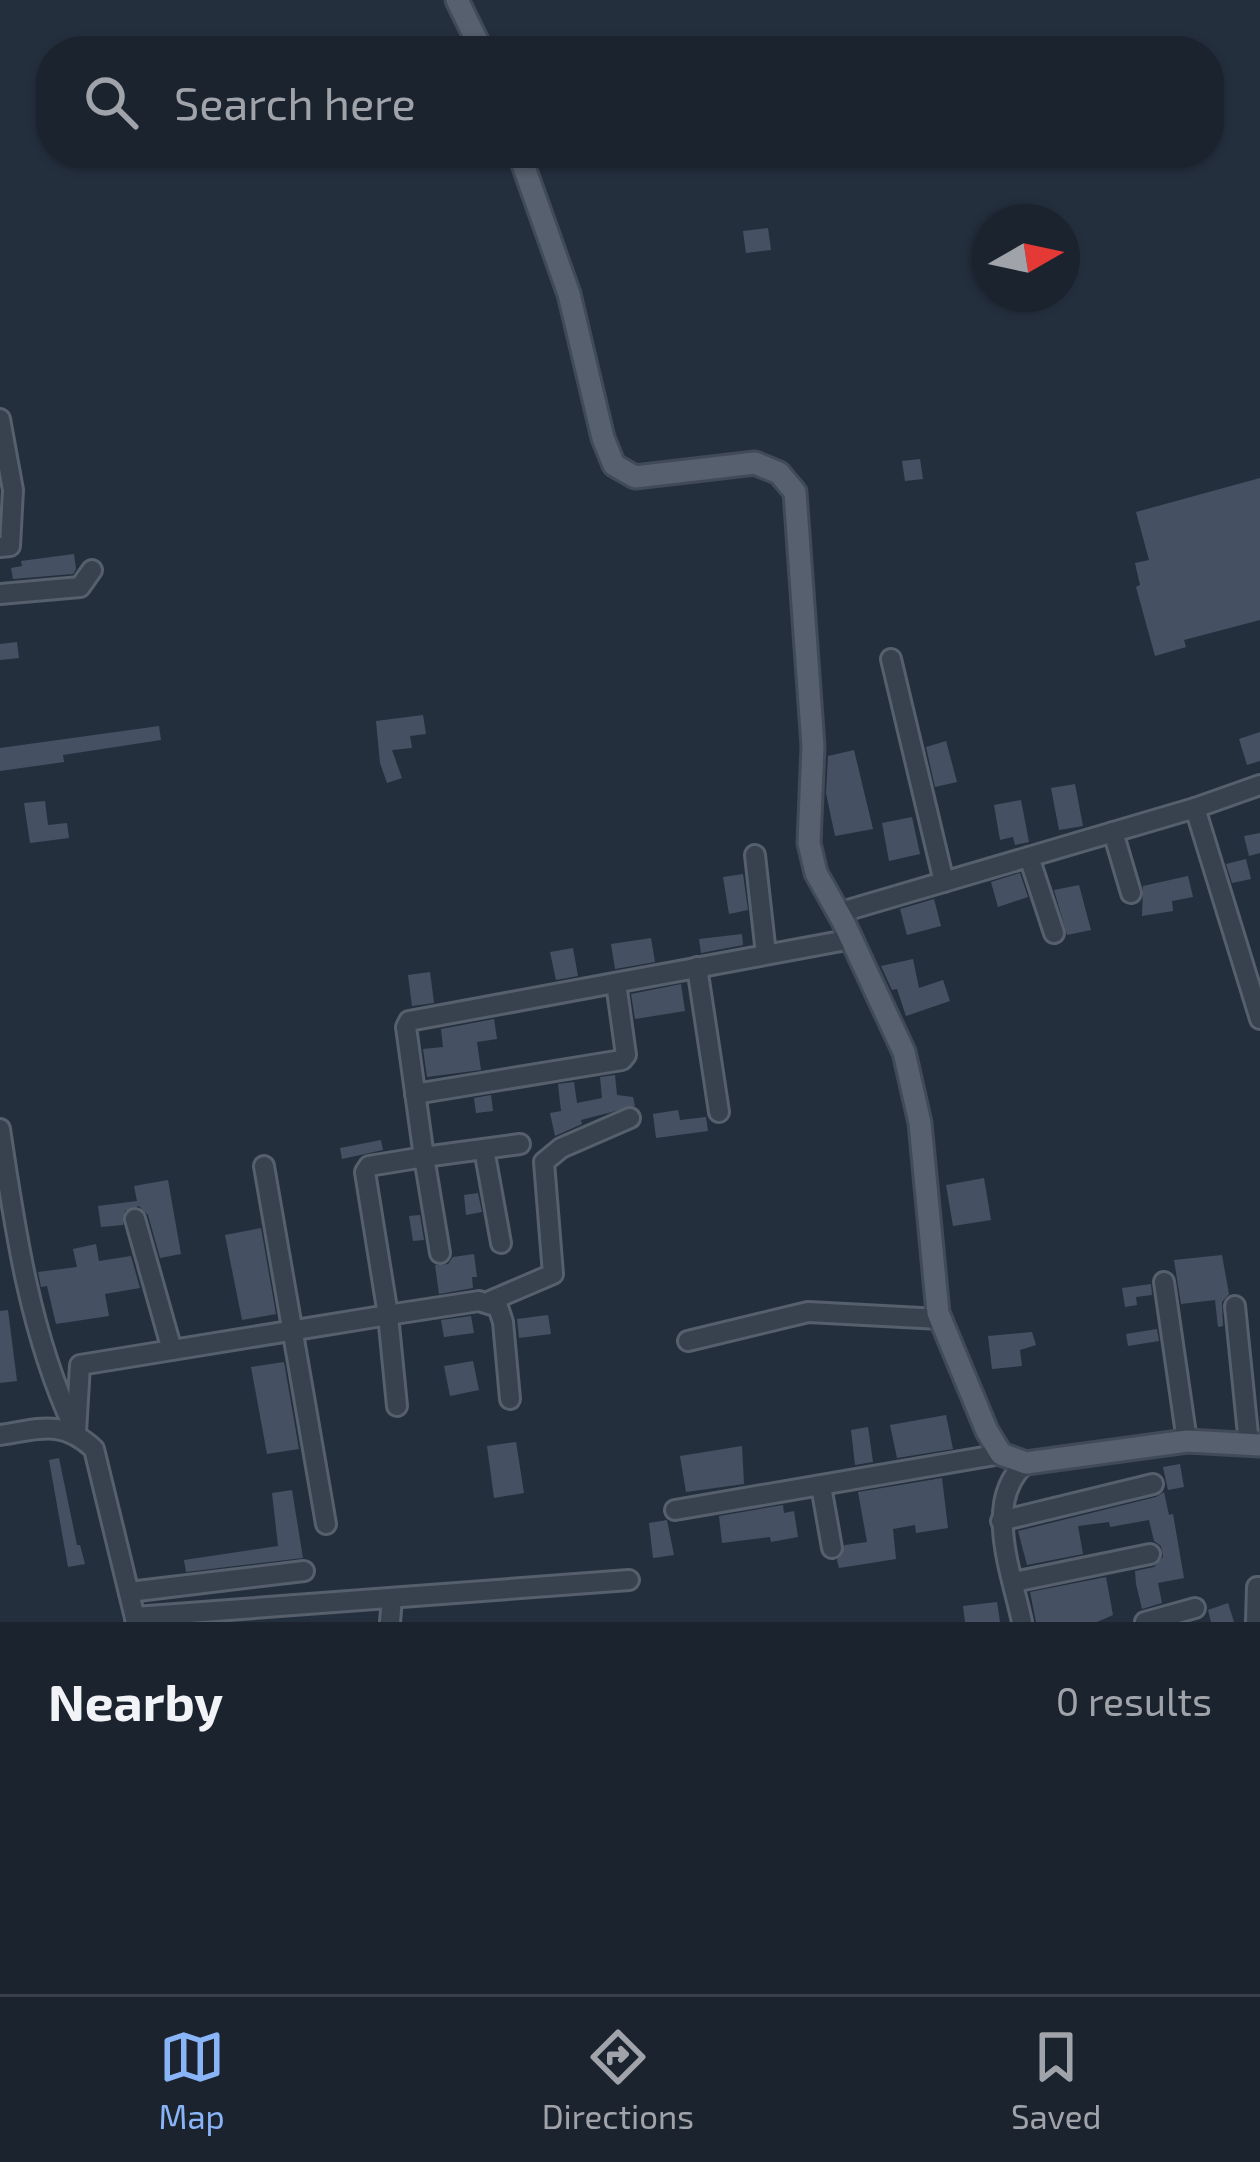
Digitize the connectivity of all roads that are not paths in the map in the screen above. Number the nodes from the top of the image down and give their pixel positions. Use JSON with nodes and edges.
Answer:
{"nodes":[{"id":1,"x":458,"y":0,"type":"edge"},
{"id":2,"x":475,"y":36,"type":"edge"},
{"id":3,"x":524,"y":168,"type":"edge"},
{"id":4,"x":0,"y":419,"type":"edge"},
{"id":5,"x":0,"y":547,"type":"edge"},
{"id":6,"x":92,"y":570,"type":"dead end"},
{"id":7,"x":0,"y":594,"type":"edge"},
{"id":8,"x":892,"y":659,"type":"dead end"},
{"id":9,"x":1260,"y":785,"type":"edge"},
{"id":10,"x":1195,"y":808,"type":"junction"},
{"id":11,"x":1114,"y":832,"type":"junction"},
{"id":12,"x":754,"y":855,"type":"dead end"},
{"id":13,"x":1029,"y":857,"type":"junction"},
{"id":14,"x":944,"y":882,"type":"junction"},
{"id":15,"x":1131,"y":893,"type":"dead end"},
{"id":16,"x":838,"y":913,"type":"junction"},
{"id":17,"x":1054,"y":933,"type":"dead end"},
{"id":18,"x":852,"y":939,"type":"junction"},
{"id":19,"x":766,"y":954,"type":"junction"},
{"id":20,"x":697,"y":967,"type":"junction"},
{"id":21,"x":616,"y":983,"type":"junction"},
{"id":22,"x":1260,"y":1018,"type":"edge"},
{"id":23,"x":415,"y":1094,"type":"junction"},
{"id":24,"x":719,"y":1112,"type":"dead end"},
{"id":25,"x":630,"y":1118,"type":"dead end"},
{"id":26,"x":0,"y":1129,"type":"edge"},
{"id":27,"x":520,"y":1144,"type":"dead end"},
{"id":28,"x":484,"y":1149,"type":"junction"},
{"id":29,"x":424,"y":1157,"type":"junction"},
{"id":30,"x":264,"y":1166,"type":"dead end"},
{"id":31,"x":136,"y":1220,"type":"dead end"},
{"id":32,"x":501,"y":1243,"type":"dead end"},
{"id":33,"x":440,"y":1253,"type":"dead end"},
{"id":34,"x":1164,"y":1282,"type":"dead end"},
{"id":35,"x":490,"y":1301,"type":"junction"},
{"id":36,"x":1235,"y":1306,"type":"dead end"},
{"id":37,"x":388,"y":1316,"type":"junction"},
{"id":38,"x":940,"y":1319,"type":"junction"},
{"id":39,"x":295,"y":1330,"type":"junction"},
{"id":40,"x":688,"y":1341,"type":"dead end"},
{"id":41,"x":172,"y":1349,"type":"junction"},
{"id":42,"x":510,"y":1399,"type":"dead end"},
{"id":43,"x":397,"y":1406,"type":"dead end"},
{"id":44,"x":76,"y":1432,"type":"junction"},
{"id":45,"x":0,"y":1435,"type":"edge"},
{"id":46,"x":1187,"y":1441,"type":"junction"},
{"id":47,"x":1254,"y":1445,"type":"edge"},
{"id":48,"x":1001,"y":1454,"type":"junction"},
{"id":49,"x":1026,"y":1463,"type":"junction"},
{"id":50,"x":1153,"y":1484,"type":"dead end"},
{"id":51,"x":821,"y":1486,"type":"junction"},
{"id":52,"x":675,"y":1510,"type":"dead end"},
{"id":53,"x":1001,"y":1521,"type":"junction"},
{"id":54,"x":326,"y":1524,"type":"dead end"},
{"id":55,"x":832,"y":1548,"type":"dead end"},
{"id":56,"x":1150,"y":1555,"type":"dead end"},
{"id":57,"x":304,"y":1571,"type":"dead end"},
{"id":58,"x":629,"y":1580,"type":"dead end"},
{"id":59,"x":1014,"y":1582,"type":"junction"},
{"id":60,"x":1260,"y":1587,"type":"edge"},
{"id":61,"x":129,"y":1592,"type":"junction"},
{"id":62,"x":392,"y":1598,"type":"junction"},
{"id":63,"x":1195,"y":1608,"type":"dead end"},
{"id":64,"x":271,"y":1615,"type":"edge"},
{"id":65,"x":135,"y":1620,"type":"edge"},
{"id":66,"x":390,"y":1622,"type":"edge"},
{"id":67,"x":1022,"y":1622,"type":"edge"},
{"id":68,"x":1145,"y":1622,"type":"edge"},
{"id":69,"x":1256,"y":1622,"type":"edge"}],
"edges":[{"from":1,"to":2,"type":"main road"},
{"from":3,"to":16,"type":"main road"},
{"from":4,"to":5,"type":"street"},
{"from":6,"to":7,"type":"street"},
{"from":8,"to":14,"type":"street"},
{"from":9,"to":10,"type":"street"},
{"from":10,"to":11,"type":"street"},
{"from":10,"to":22,"type":"street"},
{"from":11,"to":13,"type":"street"},
{"from":11,"to":15,"type":"street"},
{"from":12,"to":19,"type":"street"},
{"from":13,"to":14,"type":"street"},
{"from":13,"to":17,"type":"street"},
{"from":14,"to":16,"type":"street"},
{"from":16,"to":18,"type":"main road"},
{"from":18,"to":19,"type":"street"},
{"from":18,"to":38,"type":"main road"},
{"from":19,"to":20,"type":"street"},
{"from":20,"to":21,"type":"street"},
{"from":20,"to":24,"type":"street"},
{"from":21,"to":23,"type":"street"},
{"from":21,"to":23,"type":"street"},
{"from":23,"to":29,"type":"street"},
{"from":25,"to":35,"type":"street"},
{"from":26,"to":44,"type":"street"},
{"from":27,"to":28,"type":"street"},
{"from":28,"to":29,"type":"street"},
{"from":28,"to":32,"type":"street"},
{"from":29,"to":33,"type":"street"},
{"from":29,"to":37,"type":"street"},
{"from":30,"to":39,"type":"street"},
{"from":31,"to":41,"type":"street"},
{"from":34,"to":46,"type":"street"},
{"from":35,"to":37,"type":"street"},
{"from":35,"to":42,"type":"street"},
{"from":36,"to":47,"type":"street"},
{"from":37,"to":39,"type":"street"},
{"from":37,"to":43,"type":"street"},
{"from":38,"to":40,"type":"street"},
{"from":38,"to":48,"type":"main road"},
{"from":39,"to":41,"type":"street"},
{"from":39,"to":54,"type":"street"},
{"from":41,"to":44,"type":"street"},
{"from":44,"to":45,"type":"street"},
{"from":44,"to":61,"type":"street"},
{"from":46,"to":47,"type":"main road"},
{"from":46,"to":49,"type":"main road"},
{"from":48,"to":49,"type":"main road"},
{"from":48,"to":51,"type":"street"},
{"from":49,"to":53,"type":"street"},
{"from":50,"to":53,"type":"street"},
{"from":51,"to":52,"type":"street"},
{"from":51,"to":55,"type":"street"},
{"from":53,"to":59,"type":"street"},
{"from":56,"to":59,"type":"street"},
{"from":57,"to":61,"type":"street"},
{"from":58,"to":62,"type":"street"},
{"from":59,"to":67,"type":"street"},
{"from":60,"to":69,"type":"street"},
{"from":61,"to":65,"type":"street"},
{"from":62,"to":64,"type":"street"},
{"from":62,"to":66,"type":"street"},
{"from":63,"to":68,"type":"street"},
{"from":64,"to":65,"type":"street"}]}
